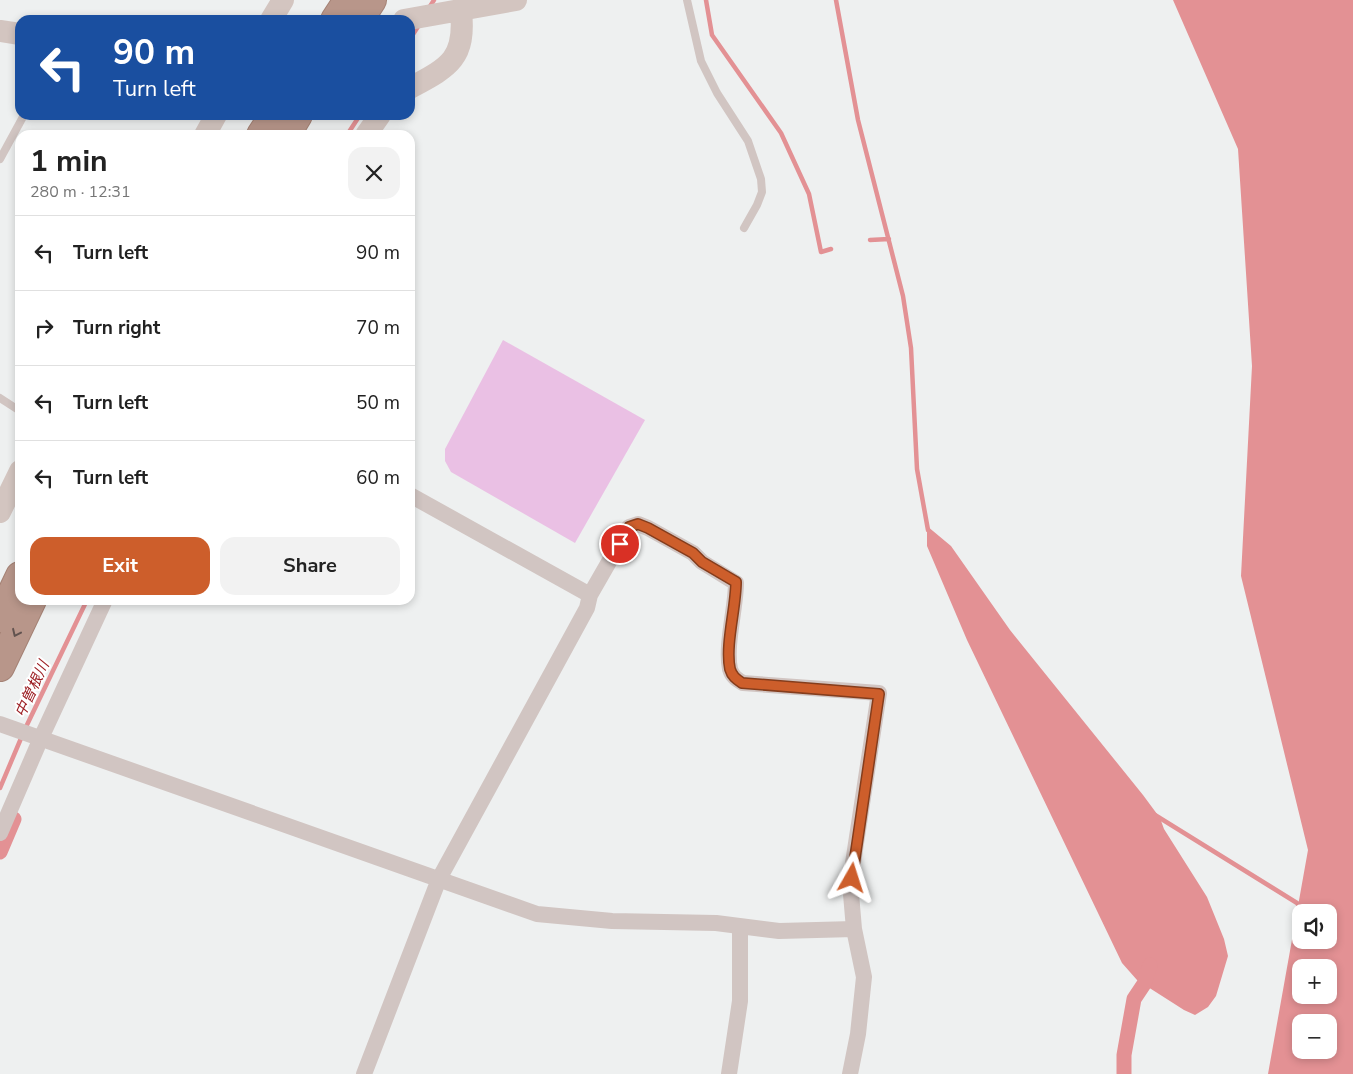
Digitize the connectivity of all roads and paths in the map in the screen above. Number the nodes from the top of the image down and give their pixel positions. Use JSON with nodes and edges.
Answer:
{"nodes":[{"id":1,"x":283,"y":0,"type":"edge"},
{"id":2,"x":348,"y":0,"type":"edge"},
{"id":3,"x":372,"y":0,"type":"edge"},
{"id":4,"x":516,"y":0,"type":"edge"},
{"id":5,"x":687,"y":0,"type":"edge"},
{"id":6,"x":461,"y":5,"type":"edge"},
{"id":7,"x":274,"y":15,"type":"edge"},
{"id":8,"x":338,"y":15,"type":"edge"},
{"id":9,"x":362,"y":15,"type":"edge"},
{"id":10,"x":415,"y":18,"type":"edge"},
{"id":11,"x":0,"y":31,"type":"edge"},
{"id":12,"x":15,"y":33,"type":"edge"},
{"id":13,"x":415,"y":85,"type":"edge"},
{"id":14,"x":15,"y":132,"type":"edge"},
{"id":15,"x":0,"y":159,"type":"edge"},
{"id":16,"x":744,"y":228,"type":"dead end"},
{"id":17,"x":0,"y":398,"type":"edge"},
{"id":18,"x":15,"y":408,"type":"edge"},
{"id":19,"x":15,"y":482,"type":"edge"},
{"id":20,"x":415,"y":498,"type":"edge"},
{"id":21,"x":0,"y":512,"type":"edge"},
{"id":22,"x":15,"y":586,"type":"edge"},
{"id":23,"x":590,"y":595,"type":"junction"},
{"id":24,"x":30,"y":605,"type":"edge"},
{"id":25,"x":103,"y":605,"type":"edge"},
{"id":26,"x":0,"y":618,"type":"edge"},
{"id":27,"x":0,"y":667,"type":"edge"},
{"id":28,"x":0,"y":724,"type":"edge"},
{"id":29,"x":38,"y":737,"type":"junction"},
{"id":30,"x":0,"y":833,"type":"edge"},
{"id":31,"x":439,"y":879,"type":"junction"},
{"id":32,"x":740,"y":927,"type":"junction"},
{"id":33,"x":854,"y":929,"type":"junction"},
{"id":34,"x":364,"y":1074,"type":"edge"},
{"id":35,"x":729,"y":1074,"type":"edge"},
{"id":36,"x":850,"y":1074,"type":"edge"}],
"edges":[{"from":1,"to":7,"type":"main road"},
{"from":2,"to":8,"type":"highway"},
{"from":3,"to":9,"type":"highway"},
{"from":4,"to":6,"type":"main road"},
{"from":5,"to":16,"type":"lane"},
{"from":6,"to":10,"type":"main road"},
{"from":6,"to":13,"type":"main road"},
{"from":11,"to":12,"type":"main road"},
{"from":14,"to":15,"type":"lane"},
{"from":17,"to":18,"type":"lane"},
{"from":19,"to":21,"type":"main road"},
{"from":20,"to":23,"type":"street"},
{"from":22,"to":26,"type":"highway"},
{"from":23,"to":31,"type":"street"},
{"from":23,"to":33,"type":"street"},
{"from":24,"to":27,"type":"highway","one_way":true},
{"from":25,"to":29,"type":"street"},
{"from":28,"to":29,"type":"street"},
{"from":29,"to":30,"type":"street"},
{"from":29,"to":31,"type":"street"},
{"from":31,"to":32,"type":"street"},
{"from":31,"to":34,"type":"street"},
{"from":32,"to":33,"type":"street"},
{"from":32,"to":35,"type":"street"},
{"from":33,"to":36,"type":"street"}]}
